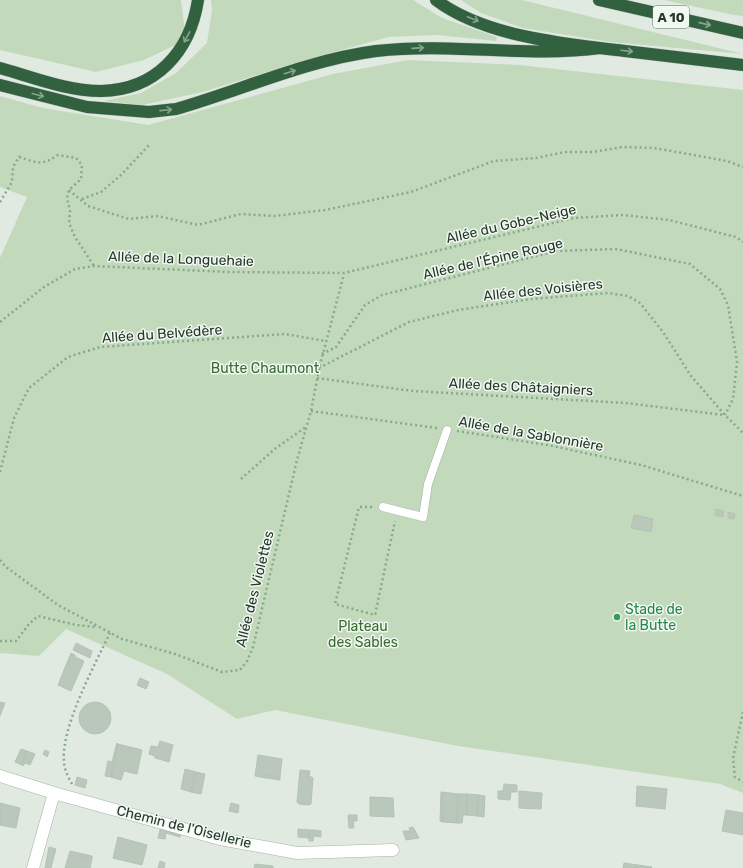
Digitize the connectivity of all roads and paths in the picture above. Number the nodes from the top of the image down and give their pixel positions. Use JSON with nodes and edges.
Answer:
{"nodes":[{"id":1,"x":198,"y":0,"type":"edge"},
{"id":2,"x":598,"y":0,"type":"edge"},
{"id":3,"x":437,"y":1,"type":"edge"},
{"id":4,"x":743,"y":33,"type":"edge"},
{"id":5,"x":600,"y":48,"type":"junction"},
{"id":6,"x":743,"y":65,"type":"edge"},
{"id":7,"x":0,"y":68,"type":"edge"},
{"id":8,"x":0,"y":86,"type":"edge"},
{"id":9,"x":150,"y":144,"type":"dead end"},
{"id":10,"x":743,"y":167,"type":"edge"},
{"id":11,"x":69,"y":190,"type":"junction"},
{"id":12,"x":82,"y":199,"type":"junction"},
{"id":13,"x":0,"y":202,"type":"edge"},
{"id":14,"x":743,"y":242,"type":"edge"},
{"id":15,"x":378,"y":265,"type":"joint"},
{"id":16,"x":94,"y":266,"type":"junction"},
{"id":17,"x":344,"y":273,"type":"junction"},
{"id":18,"x":0,"y":322,"type":"edge"},
{"id":19,"x":325,"y":341,"type":"junction"},
{"id":20,"x":322,"y":355,"type":"junction"},
{"id":21,"x":318,"y":369,"type":"junction"},
{"id":22,"x":317,"y":378,"type":"junction"},
{"id":23,"x":311,"y":411,"type":"junction"},
{"id":24,"x":725,"y":416,"type":"junction"},
{"id":25,"x":306,"y":426,"type":"junction"},
{"id":26,"x":447,"y":430,"type":"junction"},
{"id":27,"x":743,"y":433,"type":"edge"},
{"id":28,"x":0,"y":472,"type":"edge"},
{"id":29,"x":240,"y":479,"type":"dead end"},
{"id":30,"x":743,"y":496,"type":"edge"},
{"id":31,"x":382,"y":507,"type":"joint"},
{"id":32,"x":398,"y":511,"type":"junction"},
{"id":33,"x":0,"y":560,"type":"edge"},
{"id":34,"x":98,"y":627,"type":"junction"},
{"id":35,"x":110,"y":633,"type":"junction"},
{"id":36,"x":0,"y":641,"type":"edge"},
{"id":37,"x":743,"y":712,"type":"edge"},
{"id":38,"x":0,"y":776,"type":"edge"},
{"id":39,"x":743,"y":782,"type":"edge"},
{"id":40,"x":54,"y":793,"type":"junction"},
{"id":41,"x":72,"y":798,"type":"junction"},
{"id":42,"x":393,"y":850,"type":"dead end"},
{"id":43,"x":33,"y":868,"type":"edge"}],
"edges":[{"from":1,"to":7,"type":"highway","one_way":true},
{"from":2,"to":4,"type":"highway","number":"A 10","one_way":true},
{"from":3,"to":5,"type":"highway","one_way":true},
{"from":5,"to":6,"type":"highway","one_way":true},
{"from":8,"to":5,"type":"highway","one_way":true},
{"from":9,"to":12,"type":"path"},
{"from":10,"to":12,"type":"path"},
{"from":11,"to":12,"type":"path"},
{"from":11,"to":13,"type":"path"},
{"from":11,"to":16,"type":"path"},
{"from":14,"to":15,"type":"path","name":"Allée du Gobe-Neige"},
{"from":15,"to":17,"type":"path","name":"Allée de la Longuehaie"},
{"from":16,"to":17,"type":"path","name":"Allée de la Longuehaie"},
{"from":16,"to":18,"type":"path","name":"Allée de la Longuehaie"},
{"from":17,"to":19,"type":"path","name":"Allée des Violettes"},
{"from":19,"to":20,"type":"path","name":"Allée des Violettes"},
{"from":19,"to":28,"type":"path","name":"Allée du Belvédère"},
{"from":20,"to":21,"type":"path","name":"Allée des Violettes"},
{"from":20,"to":24,"type":"path","name":"Allée de l'Épine Rouge"},
{"from":21,"to":22,"type":"path","name":"Allée des Violettes"},
{"from":21,"to":24,"type":"path","name":"Allée des Voisières"},
{"from":22,"to":23,"type":"path","name":"Allée des Violettes"},
{"from":22,"to":24,"type":"path","name":"Allée des Châtaigniers"},
{"from":23,"to":25,"type":"path","name":"Allée des Violettes"},
{"from":23,"to":26,"type":"path","name":"Allée de la Sablonnière"},
{"from":24,"to":27,"type":"path"},
{"from":25,"to":29,"type":"path"},
{"from":25,"to":35,"type":"path","name":"Allée des Violettes"},
{"from":26,"to":30,"type":"path","name":"Allée de la Sablonnière"},
{"from":26,"to":32,"type":"lane"},
{"from":31,"to":32,"type":"lane"},
{"from":31,"to":32,"type":"path"},
{"from":33,"to":34,"type":"path","name":"Allée des Violettes"},
{"from":34,"to":35,"type":"path","name":"Allée des Violettes"},
{"from":34,"to":36,"type":"path"},
{"from":35,"to":41,"type":"path"},
{"from":37,"to":39,"type":"path"},
{"from":38,"to":40,"type":"street","name":"Chemin de l'Oisellerie"},
{"from":40,"to":41,"type":"street","name":"Chemin de l'Oisellerie"},
{"from":40,"to":43,"type":"street"},
{"from":41,"to":42,"type":"street","name":"Chemin de l'Oisellerie"}]}
